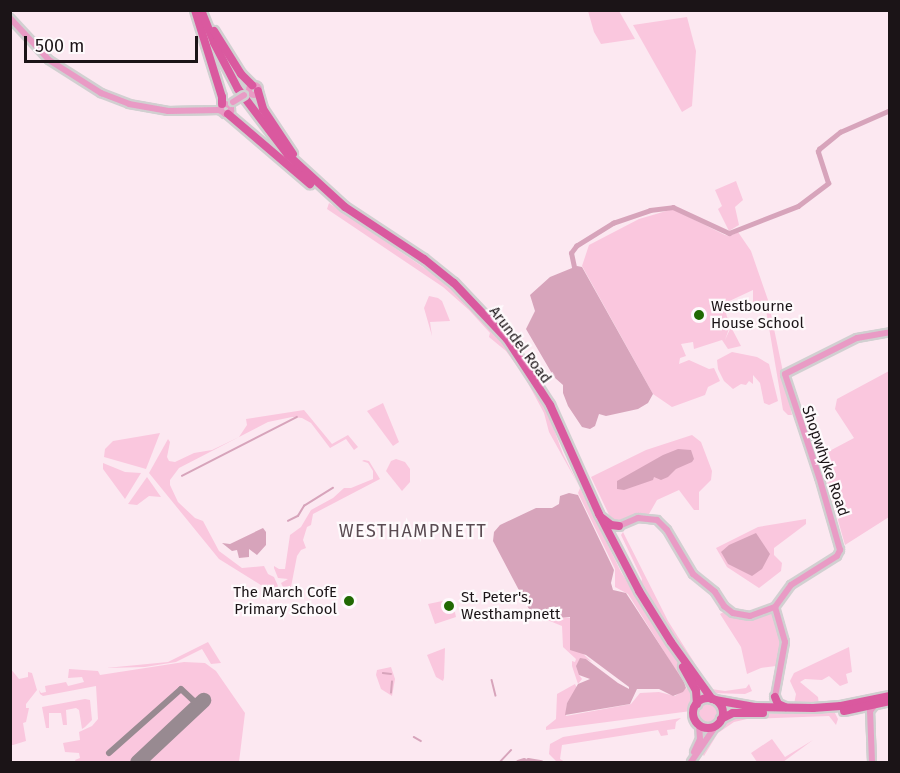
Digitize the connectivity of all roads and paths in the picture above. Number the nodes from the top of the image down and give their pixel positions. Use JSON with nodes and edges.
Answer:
{"nodes":[{"id":1,"x":196,"y":10,"type":"edge"},
{"id":2,"x":203,"y":10,"type":"edge"},
{"id":3,"x":10,"y":18,"type":"edge"},
{"id":4,"x":251,"y":91,"type":"junction"},
{"id":5,"x":227,"y":107,"type":"junction"},
{"id":6,"x":310,"y":184,"type":"junction"},
{"id":7,"x":345,"y":207,"type":"junction"},
{"id":8,"x":890,"y":332,"type":"edge"},
{"id":9,"x":594,"y":504,"type":"junction"},
{"id":10,"x":619,"y":526,"type":"junction"},
{"id":11,"x":619,"y":555,"type":"junction"},
{"id":12,"x":775,"y":607,"type":"junction"},
{"id":13,"x":890,"y":696,"type":"edge"},
{"id":14,"x":775,"y":697,"type":"junction"},
{"id":15,"x":712,"y":699,"type":"junction"},
{"id":16,"x":890,"y":702,"type":"edge"},
{"id":17,"x":697,"y":704,"type":"junction"},
{"id":18,"x":763,"y":708,"type":"junction"},
{"id":19,"x":789,"y":708,"type":"junction"},
{"id":20,"x":870,"y":709,"type":"junction"},
{"id":21,"x":719,"y":722,"type":"junction"},
{"id":22,"x":699,"y":725,"type":"junction"},
{"id":23,"x":689,"y":762,"type":"edge"},
{"id":24,"x":872,"y":762,"type":"edge"}],
"edges":[{"from":1,"to":5,"type":"highway"},
{"from":1,"to":6,"type":"highway","name":"Arundel Road"},
{"from":2,"to":4,"type":"highway"},
{"from":2,"to":7,"type":"highway","name":"Arundel Road"},
{"from":3,"to":5,"type":"main road"},
{"from":4,"to":5,"type":"main road","bridge":true},
{"from":4,"to":7,"type":"highway"},
{"from":5,"to":6,"type":"highway"},
{"from":6,"to":17,"type":"highway","name":"Arundel Road"},
{"from":7,"to":9,"type":"highway","name":"Arundel Road"},
{"from":8,"to":12,"type":"main road","name":"Shopwhyke Road"},
{"from":9,"to":10,"type":"highway"},
{"from":9,"to":11,"type":"highway","name":"Arundel Road"},
{"from":10,"to":11,"type":"highway"},
{"from":10,"to":12,"type":"main road"},
{"from":11,"to":15,"type":"highway","name":"Arundel Road"},
{"from":12,"to":14,"type":"main road"},
{"from":13,"to":19,"type":"highway"},
{"from":14,"to":18,"type":"highway"},
{"from":14,"to":19,"type":"highway"},
{"from":15,"to":17,"type":"highway"},
{"from":15,"to":18,"type":"highway"},
{"from":15,"to":21,"type":"highway"},
{"from":16,"to":20,"type":"highway"},
{"from":17,"to":22,"type":"highway"},
{"from":18,"to":19,"type":"highway"},
{"from":20,"to":21,"type":"highway"},
{"from":20,"to":24,"type":"main road"},
{"from":21,"to":22,"type":"highway"},
{"from":21,"to":23,"type":"main road"},
{"from":22,"to":23,"type":"main road"}]}
